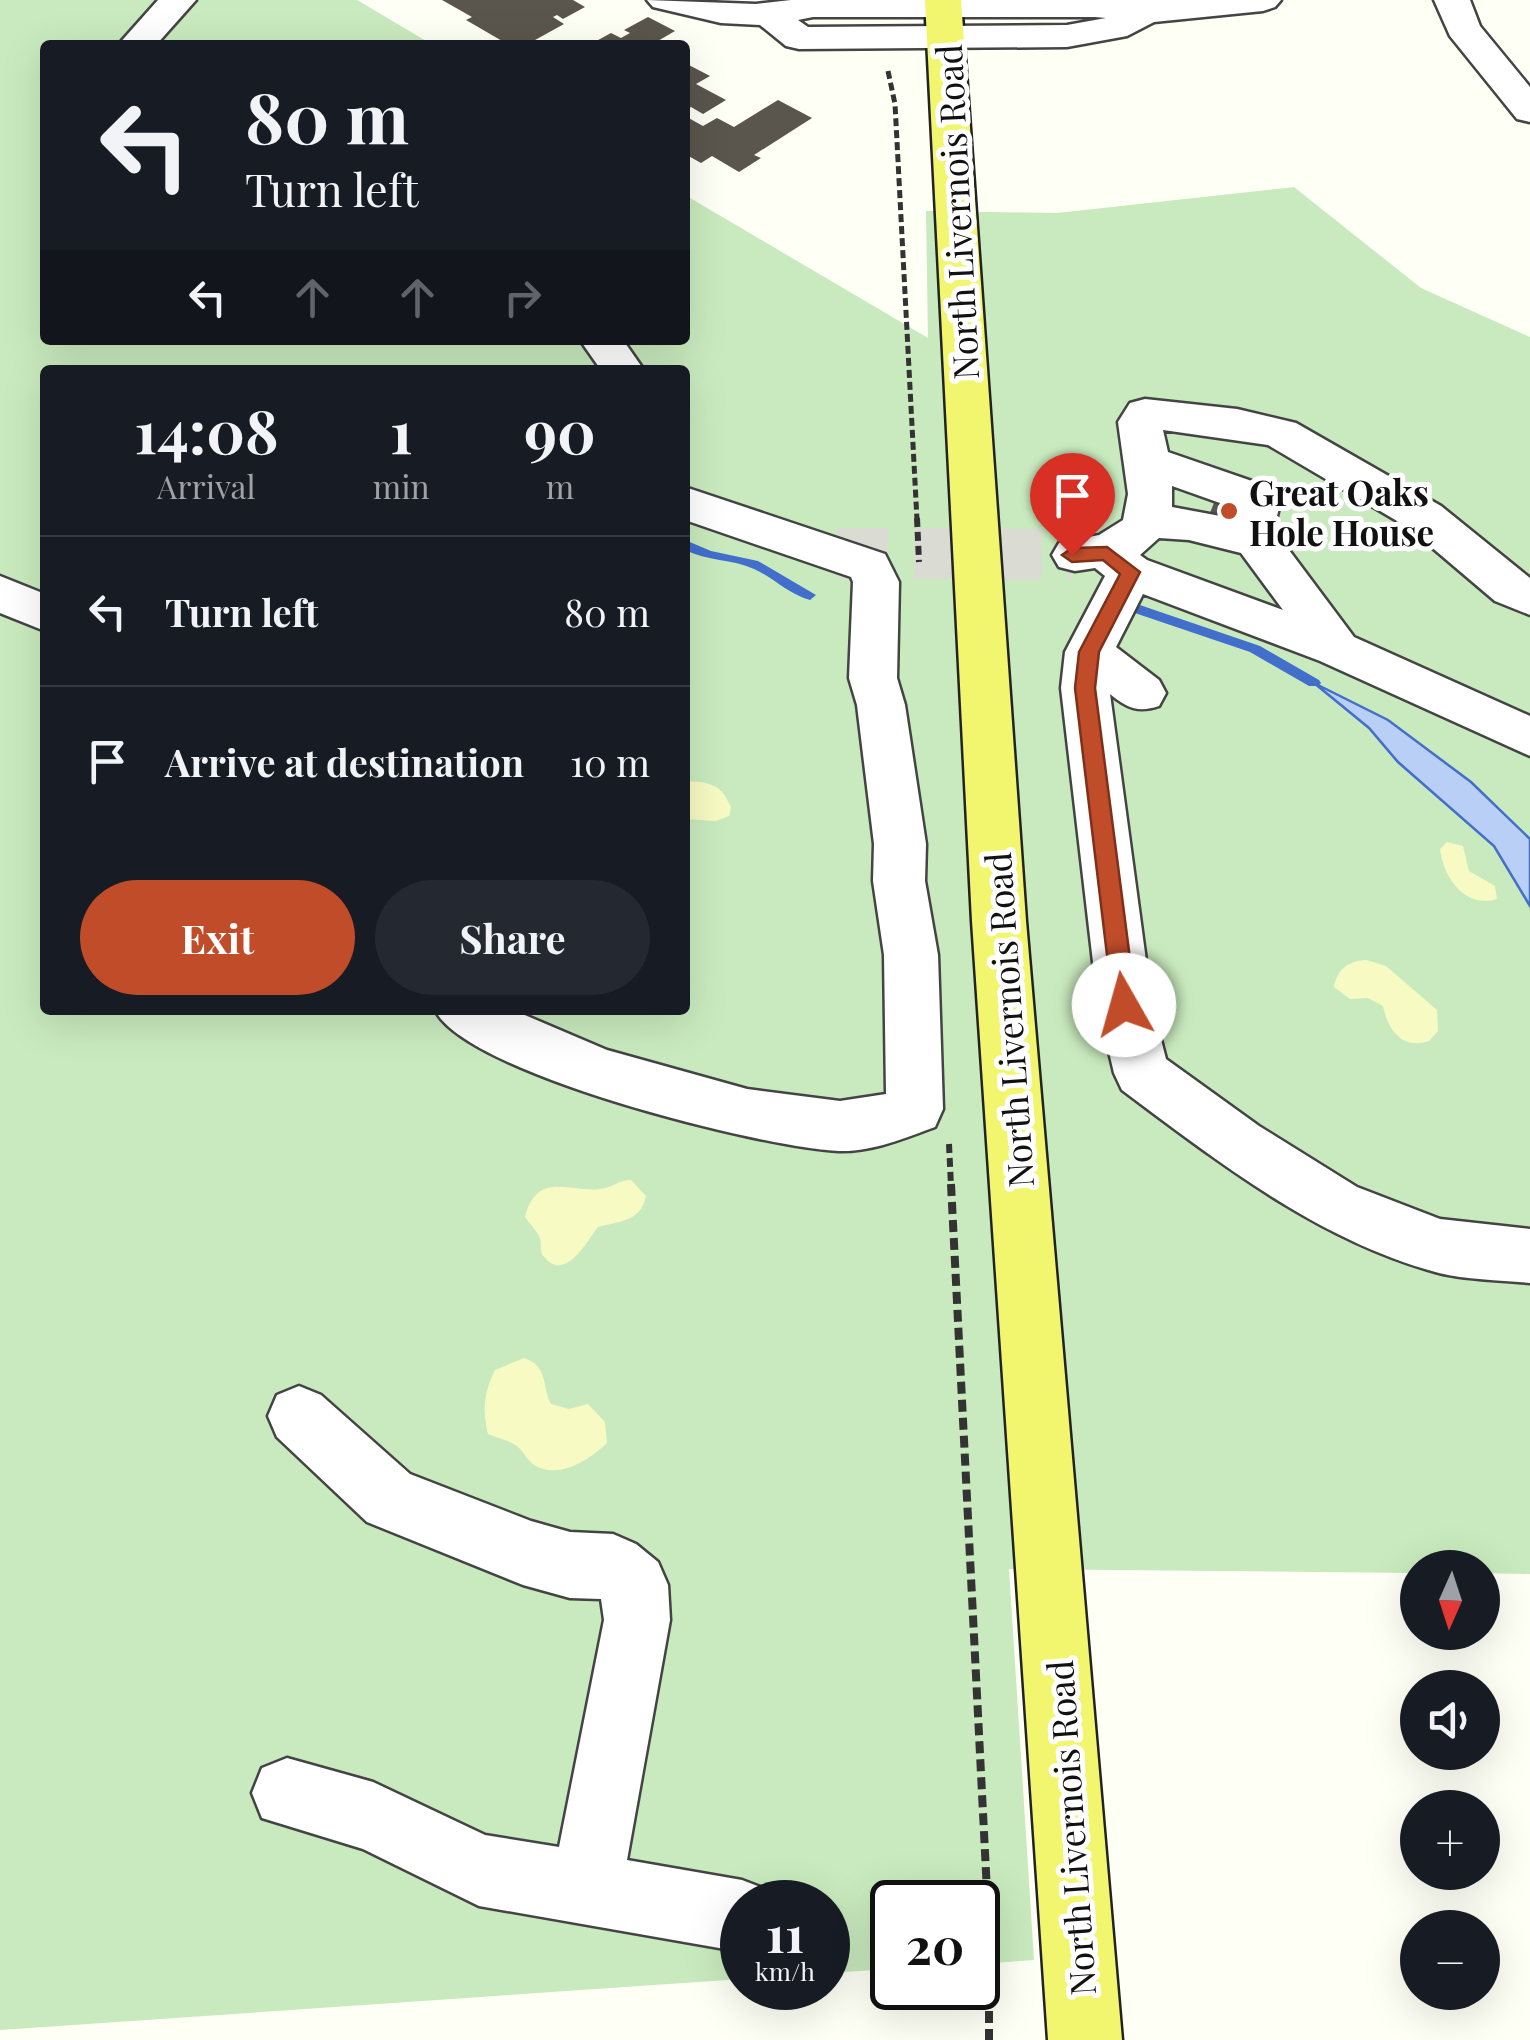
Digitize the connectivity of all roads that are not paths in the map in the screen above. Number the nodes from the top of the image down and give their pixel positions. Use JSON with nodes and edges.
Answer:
{"nodes":[{"id":1,"x":178,"y":0,"type":"edge"},
{"id":2,"x":665,"y":0,"type":"edge"},
{"id":3,"x":1262,"y":0,"type":"edge"},
{"id":4,"x":1452,"y":0,"type":"edge"},
{"id":5,"x":778,"y":8,"type":"edge"},
{"id":6,"x":944,"y":16,"type":"edge"},
{"id":7,"x":141,"y":40,"type":"edge"},
{"id":8,"x":1530,"y":111,"type":"edge"},
{"id":9,"x":690,"y":505,"type":"edge"},
{"id":10,"x":1142,"y":535,"type":"junction"},
{"id":11,"x":0,"y":594,"type":"edge"},
{"id":12,"x":1530,"y":598,"type":"edge"},
{"id":13,"x":40,"y":612,"type":"edge"},
{"id":14,"x":1337,"y":649,"type":"junction"},
{"id":15,"x":1089,"y":652,"type":"junction"},
{"id":16,"x":1142,"y":693,"type":"dead end"},
{"id":17,"x":1530,"y":737,"type":"edge"},
{"id":18,"x":471,"y":1015,"type":"edge"},
{"id":19,"x":1530,"y":1256,"type":"edge"},
{"id":20,"x":298,"y":1416,"type":"dead end"},
{"id":21,"x":287,"y":1793,"type":"dead end"},
{"id":22,"x":583,"y":1888,"type":"junction"},
{"id":23,"x":720,"y":1913,"type":"edge"},
{"id":24,"x":1086,"y":2040,"type":"edge"}],
"edges":[{"from":1,"to":7,"type":"street"},
{"from":2,"to":5,"type":"street"},
{"from":3,"to":6,"type":"street"},
{"from":4,"to":8,"type":"street"},
{"from":5,"to":6,"type":"street"},
{"from":6,"to":24,"type":"main road","name":"North Livernois Road"},
{"from":9,"to":18,"type":"street"},
{"from":10,"to":12,"type":"street"},
{"from":10,"to":14,"type":"street"},
{"from":10,"to":14,"type":"street"},
{"from":10,"to":15,"type":"street"},
{"from":11,"to":13,"type":"street"},
{"from":14,"to":17,"type":"street"},
{"from":15,"to":16,"type":"street"},
{"from":15,"to":19,"type":"street"},
{"from":20,"to":22,"type":"street"},
{"from":21,"to":22,"type":"street"},
{"from":22,"to":23,"type":"street"}]}
